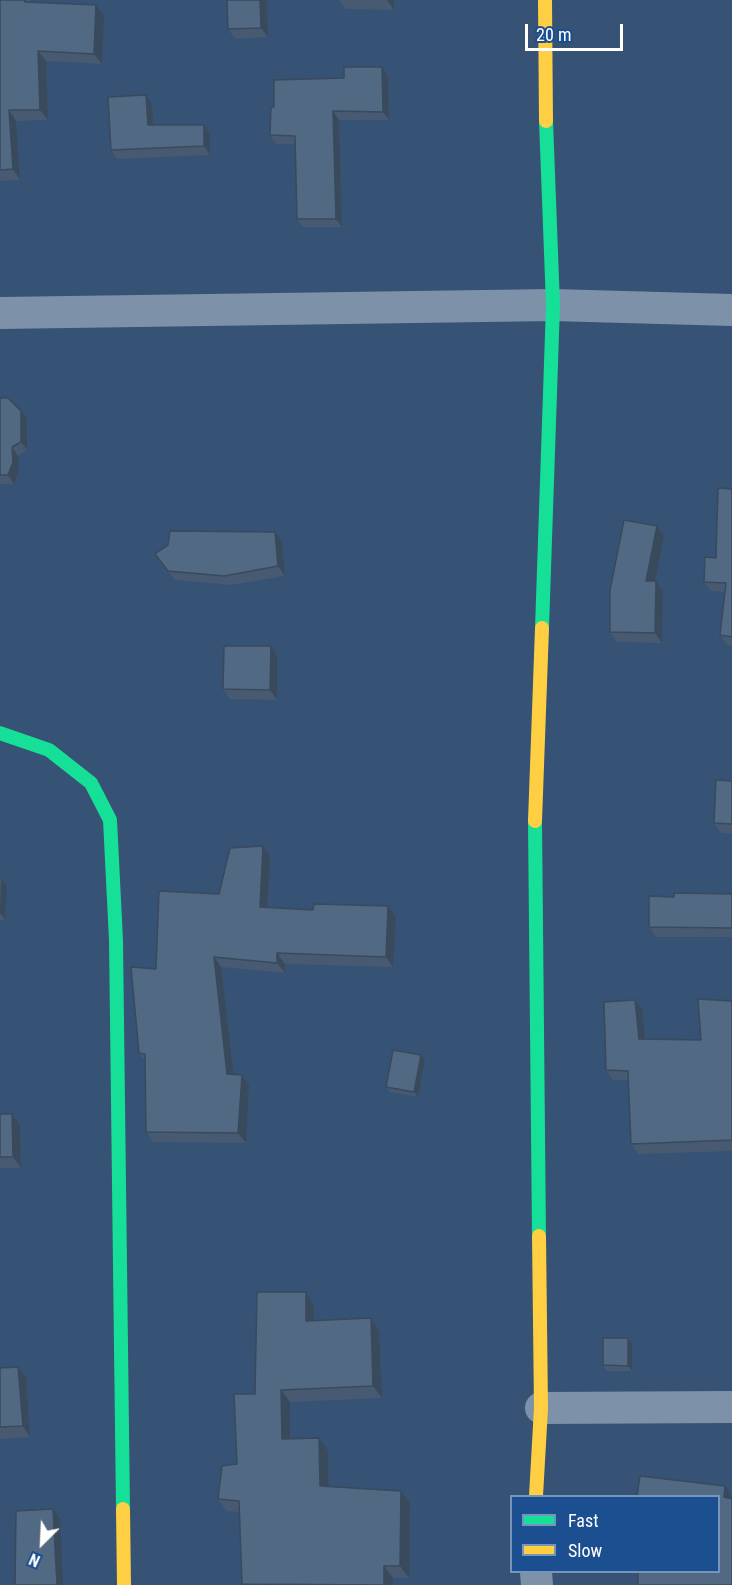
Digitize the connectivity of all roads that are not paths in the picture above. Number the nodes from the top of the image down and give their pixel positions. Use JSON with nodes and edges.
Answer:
{"nodes":[{"id":1,"x":546,"y":0,"type":"edge"},
{"id":2,"x":553,"y":305,"type":"junction"},
{"id":3,"x":732,"y":310,"type":"edge"},
{"id":4,"x":0,"y":313,"type":"edge"},
{"id":5,"x":0,"y":733,"type":"edge"},
{"id":6,"x":732,"y":1407,"type":"edge"},
{"id":7,"x":541,"y":1408,"type":"junction"},
{"id":8,"x":536,"y":1495,"type":"edge"},
{"id":9,"x":124,"y":1585,"type":"edge"}],
"edges":[{"from":1,"to":2,"type":"street"},
{"from":2,"to":3,"type":"street"},
{"from":2,"to":4,"type":"street"},
{"from":2,"to":7,"type":"street"},
{"from":5,"to":9,"type":"street"},
{"from":6,"to":7,"type":"street"},
{"from":7,"to":8,"type":"street"}]}
